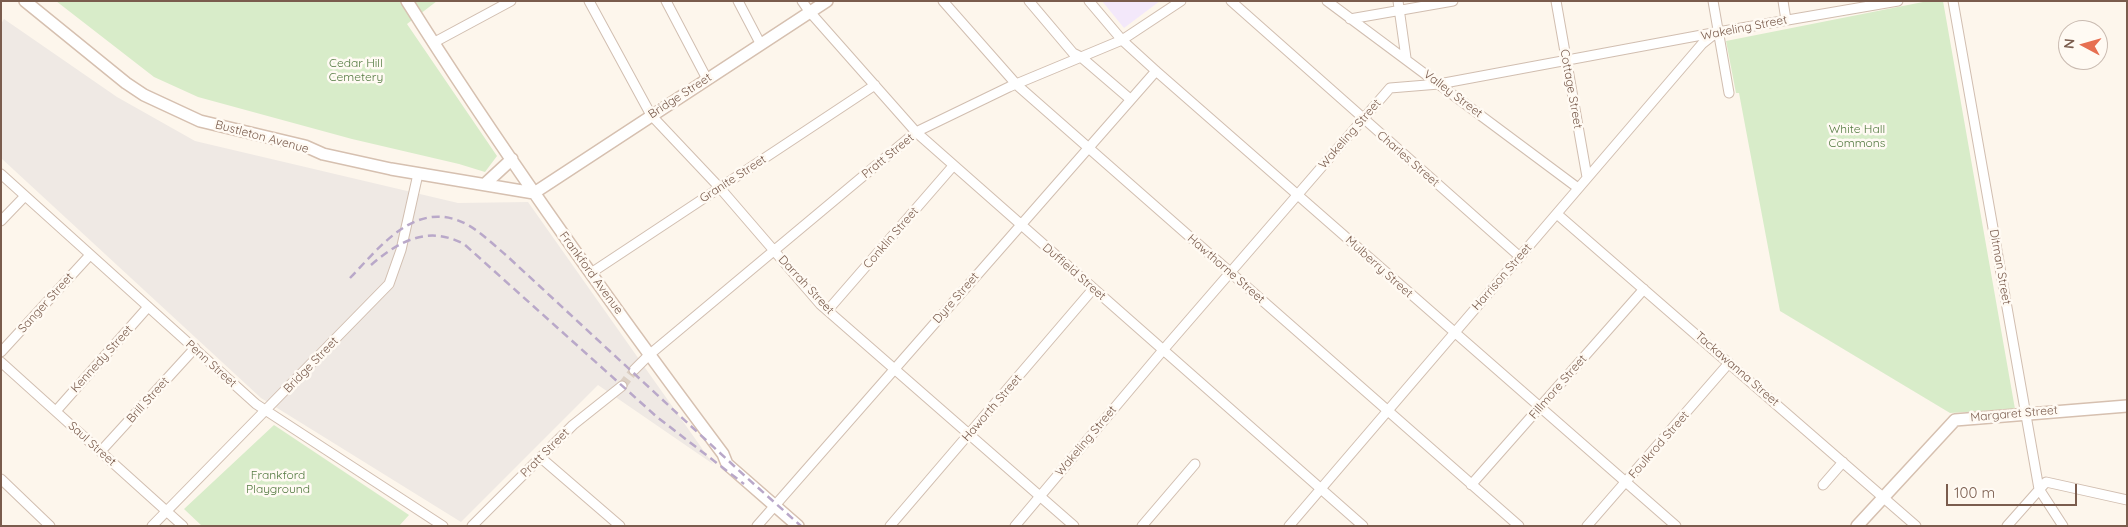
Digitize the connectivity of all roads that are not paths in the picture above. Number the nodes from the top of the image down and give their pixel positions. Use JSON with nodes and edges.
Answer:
{"nodes":[{"id":1,"x":25,"y":1,"type":"edge"},
{"id":2,"x":407,"y":1,"type":"edge"},
{"id":3,"x":511,"y":1,"type":"edge"},
{"id":4,"x":590,"y":1,"type":"edge"},
{"id":5,"x":666,"y":1,"type":"edge"},
{"id":6,"x":738,"y":1,"type":"edge"},
{"id":7,"x":802,"y":1,"type":"edge"},
{"id":8,"x":827,"y":1,"type":"edge"},
{"id":9,"x":943,"y":1,"type":"edge"},
{"id":10,"x":1029,"y":1,"type":"edge"},
{"id":11,"x":1089,"y":1,"type":"edge"},
{"id":12,"x":1181,"y":1,"type":"edge"},
{"id":13,"x":1231,"y":1,"type":"edge"},
{"id":14,"x":1327,"y":1,"type":"edge"},
{"id":15,"x":1453,"y":1,"type":"edge"},
{"id":16,"x":1556,"y":1,"type":"edge"},
{"id":17,"x":1713,"y":1,"type":"edge"},
{"id":18,"x":1783,"y":1,"type":"edge"},
{"id":19,"x":1898,"y":1,"type":"edge"},
{"id":20,"x":1953,"y":1,"type":"edge"},
{"id":21,"x":1399,"y":6,"type":"edge"},
{"id":22,"x":809,"y":11,"type":"junction"},
{"id":23,"x":1350,"y":19,"type":"junction"},
{"id":24,"x":1786,"y":20,"type":"junction"},
{"id":25,"x":1718,"y":32,"type":"junction"},
{"id":26,"x":1122,"y":40,"type":"junction"},
{"id":27,"x":433,"y":43,"type":"junction"},
{"id":28,"x":760,"y":43,"type":"junction"},
{"id":29,"x":1081,"y":57,"type":"junction"},
{"id":30,"x":1406,"y":58,"type":"junction"},
{"id":31,"x":1566,"y":60,"type":"junction"},
{"id":32,"x":1156,"y":71,"type":"junction"},
{"id":33,"x":707,"y":79,"type":"junction"},
{"id":34,"x":1439,"y":84,"type":"junction"},
{"id":35,"x":875,"y":85,"type":"junction"},
{"id":36,"x":1017,"y":85,"type":"junction"},
{"id":37,"x":1729,"y":93,"type":"dead end"},
{"id":38,"x":1130,"y":99,"type":"junction"},
{"id":39,"x":651,"y":115,"type":"junction"},
{"id":40,"x":1362,"y":119,"type":"junction"},
{"id":41,"x":916,"y":132,"type":"junction"},
{"id":42,"x":1089,"y":148,"type":"junction"},
{"id":43,"x":512,"y":159,"type":"junction"},
{"id":44,"x":953,"y":166,"type":"junction"},
{"id":45,"x":1,"y":174,"type":"edge"},
{"id":46,"x":418,"y":174,"type":"junction"},
{"id":47,"x":1587,"y":177,"type":"junction"},
{"id":48,"x":485,"y":184,"type":"junction"},
{"id":49,"x":720,"y":188,"type":"junction"},
{"id":50,"x":1578,"y":188,"type":"junction"},
{"id":51,"x":534,"y":193,"type":"junction"},
{"id":52,"x":1298,"y":195,"type":"junction"},
{"id":53,"x":25,"y":196,"type":"junction"},
{"id":54,"x":1557,"y":214,"type":"junction"},
{"id":55,"x":1,"y":221,"type":"edge"},
{"id":56,"x":1020,"y":225,"type":"junction"},
{"id":57,"x":774,"y":250,"type":"junction"},
{"id":58,"x":90,"y":254,"type":"junction"},
{"id":59,"x":1519,"y":256,"type":"junction"},
{"id":60,"x":591,"y":273,"type":"junction"},
{"id":61,"x":1231,"y":273,"type":"junction"},
{"id":62,"x":1093,"y":289,"type":"junction"},
{"id":63,"x":1644,"y":289,"type":"junction"},
{"id":64,"x":148,"y":307,"type":"junction"},
{"id":65,"x":828,"y":310,"type":"junction"},
{"id":66,"x":1453,"y":333,"type":"junction"},
{"id":67,"x":195,"y":348,"type":"junction"},
{"id":68,"x":1164,"y":349,"type":"junction"},
{"id":69,"x":1,"y":352,"type":"edge"},
{"id":70,"x":649,"y":354,"type":"junction"},
{"id":71,"x":1,"y":362,"type":"edge"},
{"id":72,"x":1729,"y":363,"type":"junction"},
{"id":73,"x":894,"y":369,"type":"junction"},
{"id":74,"x":634,"y":370,"type":"tunnel mouth"},
{"id":75,"x":622,"y":386,"type":"tunnel mouth"},
{"id":76,"x":2127,"y":406,"type":"edge"},
{"id":77,"x":1540,"y":407,"type":"junction"},
{"id":78,"x":266,"y":410,"type":"junction"},
{"id":79,"x":56,"y":411,"type":"junction"},
{"id":80,"x":1387,"y":411,"type":"junction"},
{"id":81,"x":2026,"y":413,"type":"junction"},
{"id":82,"x":969,"y":434,"type":"junction"},
{"id":83,"x":101,"y":452,"type":"junction"},
{"id":84,"x":540,"y":456,"type":"junction"},
{"id":85,"x":1843,"y":462,"type":"junction"},
{"id":86,"x":1195,"y":464,"type":"dead end"},
{"id":87,"x":1,"y":479,"type":"edge"},
{"id":88,"x":1626,"y":482,"type":"junction"},
{"id":89,"x":1472,"y":485,"type":"junction"},
{"id":90,"x":1823,"y":485,"type":"dead end"},
{"id":91,"x":1322,"y":488,"type":"junction"},
{"id":92,"x":2039,"y":489,"type":"junction"},
{"id":93,"x":1040,"y":496,"type":"junction"},
{"id":94,"x":1883,"y":497,"type":"junction"},
{"id":95,"x":2127,"y":500,"type":"edge"},
{"id":96,"x":775,"y":506,"type":"junction"},
{"id":97,"x":166,"y":510,"type":"junction"},
{"id":98,"x":50,"y":526,"type":"edge"},
{"id":99,"x":152,"y":526,"type":"edge"},
{"id":100,"x":183,"y":526,"type":"edge"},
{"id":101,"x":443,"y":526,"type":"edge"},
{"id":102,"x":472,"y":526,"type":"edge"},
{"id":103,"x":620,"y":526,"type":"edge"},
{"id":104,"x":757,"y":526,"type":"edge"},
{"id":105,"x":798,"y":526,"type":"edge"},
{"id":106,"x":890,"y":526,"type":"edge"},
{"id":107,"x":1015,"y":526,"type":"edge"},
{"id":108,"x":1074,"y":526,"type":"edge"},
{"id":109,"x":1142,"y":526,"type":"edge"},
{"id":110,"x":1289,"y":526,"type":"edge"},
{"id":111,"x":1363,"y":526,"type":"edge"},
{"id":112,"x":1519,"y":526,"type":"edge"},
{"id":113,"x":1587,"y":526,"type":"edge"},
{"id":114,"x":1676,"y":526,"type":"edge"},
{"id":115,"x":1858,"y":526,"type":"edge"},
{"id":116,"x":1916,"y":526,"type":"edge"},
{"id":117,"x":2007,"y":526,"type":"edge"},
{"id":118,"x":2063,"y":526,"type":"edge"}],
"edges":[{"from":1,"to":46,"type":"main road","name":"Bustleton Avenue"},
{"from":2,"to":27,"type":"main road","name":"Frankford Avenue"},
{"from":3,"to":27,"type":"street"},
{"from":4,"to":39,"type":"street","name":"Darrah Street"},
{"from":5,"to":33,"type":"street"},
{"from":6,"to":28,"type":"street"},
{"from":7,"to":22,"type":"street","name":"Duffield Street"},
{"from":8,"to":22,"type":"main road","name":"Bridge Street"},
{"from":9,"to":36,"type":"street","name":"Hawthorne Street"},
{"from":10,"to":29,"type":"street"},
{"from":11,"to":26,"type":"street","name":"Mulberry Street"},
{"from":12,"to":26,"type":"street","name":"Pratt Street"},
{"from":13,"to":40,"type":"street","name":"Charles Street"},
{"from":14,"to":23,"type":"street","name":"Valley Street"},
{"from":15,"to":21,"type":"street"},
{"from":16,"to":31,"type":"street","name":"Cottage Street"},
{"from":17,"to":25,"type":"street"},
{"from":18,"to":24,"type":"street"},
{"from":19,"to":24,"type":"street","name":"Wakeling Street"},
{"from":20,"to":81,"type":"street","name":"Ditman Street"},
{"from":21,"to":23,"type":"street"},
{"from":21,"to":30,"type":"street"},
{"from":22,"to":28,"type":"main road","name":"Bridge Street"},
{"from":22,"to":35,"type":"street","name":"Duffield Street"},
{"from":23,"to":30,"type":"street","name":"Valley Street"},
{"from":24,"to":25,"type":"street","name":"Wakeling Street"},
{"from":25,"to":31,"type":"street","name":"Wakeling Street"},
{"from":25,"to":37,"type":"street"},
{"from":25,"to":47,"type":"street","name":"Harrison Street"},
{"from":26,"to":29,"type":"street","name":"Pratt Street"},
{"from":26,"to":32,"type":"street","name":"Mulberry Street"},
{"from":27,"to":43,"type":"main road","name":"Frankford Avenue"},
{"from":28,"to":33,"type":"main road","name":"Bridge Street"},
{"from":29,"to":36,"type":"street","name":"Pratt Street"},
{"from":29,"to":38,"type":"street"},
{"from":30,"to":34,"type":"street","name":"Valley Street"},
{"from":31,"to":34,"type":"street","name":"Wakeling Street"},
{"from":31,"to":47,"type":"street","name":"Cottage Street"},
{"from":32,"to":38,"type":"street","name":"Dyre Street"},
{"from":32,"to":52,"type":"street","name":"Mulberry Street"},
{"from":33,"to":39,"type":"main road","name":"Bridge Street"},
{"from":34,"to":40,"type":"street","name":"Wakeling Street"},
{"from":34,"to":50,"type":"street","name":"Valley Street"},
{"from":35,"to":41,"type":"street","name":"Duffield Street"},
{"from":35,"to":49,"type":"street","name":"Granite Street"},
{"from":36,"to":41,"type":"street","name":"Pratt Street"},
{"from":36,"to":42,"type":"street","name":"Hawthorne Street"},
{"from":38,"to":42,"type":"street","name":"Dyre Street"},
{"from":39,"to":49,"type":"street","name":"Darrah Street"},
{"from":39,"to":51,"type":"main road","name":"Bridge Street"},
{"from":40,"to":52,"type":"street","name":"Wakeling Street"},
{"from":40,"to":59,"type":"street","name":"Charles Street"},
{"from":41,"to":44,"type":"street","name":"Duffield Street"},
{"from":41,"to":57,"type":"street","name":"Pratt Street"},
{"from":42,"to":56,"type":"street","name":"Dyre Street"},
{"from":42,"to":61,"type":"street","name":"Hawthorne Street"},
{"from":43,"to":48,"type":"main road"},
{"from":43,"to":51,"type":"main road","name":"Frankford Avenue"},
{"from":44,"to":56,"type":"street","name":"Duffield Street"},
{"from":44,"to":65,"type":"street","name":"Conklin Street"},
{"from":45,"to":53,"type":"street","name":"Penn Street"},
{"from":46,"to":48,"type":"main road","name":"Bustleton Avenue"},
{"from":46,"to":78,"type":"street","name":"Bridge Street"},
{"from":47,"to":50,"type":"street","name":"Harrison Street"},
{"from":48,"to":51,"type":"main road","name":"Bustleton Avenue"},
{"from":49,"to":57,"type":"street","name":"Darrah Street"},
{"from":49,"to":60,"type":"street","name":"Granite Street"},
{"from":50,"to":54,"type":"street","name":"Harrison Street"},
{"from":51,"to":60,"type":"main road","name":"Frankford Avenue"},
{"from":52,"to":61,"type":"street","name":"Wakeling Street"},
{"from":52,"to":66,"type":"street","name":"Mulberry Street"},
{"from":53,"to":55,"type":"street"},
{"from":53,"to":58,"type":"street","name":"Penn Street"},
{"from":54,"to":59,"type":"street","name":"Harrison Street"},
{"from":54,"to":63,"type":"street","name":"Tackawanna Street"},
{"from":56,"to":62,"type":"street","name":"Duffield Street"},
{"from":56,"to":73,"type":"street","name":"Dyre Street"},
{"from":57,"to":65,"type":"street","name":"Darrah Street"},
{"from":57,"to":70,"type":"street","name":"Pratt Street"},
{"from":58,"to":64,"type":"street","name":"Penn Street"},
{"from":58,"to":69,"type":"street","name":"Sanger Street"},
{"from":59,"to":66,"type":"street","name":"Harrison Street"},
{"from":60,"to":70,"type":"main road","name":"Frankford Avenue"},
{"from":61,"to":68,"type":"street","name":"Wakeling Street"},
{"from":61,"to":80,"type":"street","name":"Hawthorne Street"},
{"from":62,"to":68,"type":"street","name":"Duffield Street"},
{"from":62,"to":82,"type":"street","name":"Haworth Street"},
{"from":63,"to":72,"type":"street","name":"Tackawanna Street"},
{"from":63,"to":77,"type":"street","name":"Fillmore Street"},
{"from":64,"to":67,"type":"street","name":"Penn Street"},
{"from":64,"to":79,"type":"street","name":"Kennedy Street"},
{"from":65,"to":73,"type":"street","name":"Darrah Street"},
{"from":66,"to":77,"type":"street","name":"Mulberry Street"},
{"from":66,"to":80,"type":"street","name":"Harrison Street"},
{"from":67,"to":78,"type":"street","name":"Penn Street"},
{"from":67,"to":83,"type":"street","name":"Brill Street"},
{"from":68,"to":91,"type":"street","name":"Duffield Street"},
{"from":68,"to":93,"type":"street","name":"Wakeling Street"},
{"from":70,"to":74,"type":"street","name":"Pratt Street"},
{"from":70,"to":96,"type":"main road","name":"Frankford Avenue"},
{"from":71,"to":79,"type":"street","name":"Saul Street"},
{"from":72,"to":85,"type":"street","name":"Tackawanna Street"},
{"from":72,"to":88,"type":"street","name":"Foulkrod Street"},
{"from":73,"to":82,"type":"street","name":"Darrah Street"},
{"from":73,"to":96,"type":"street","name":"Dyre Street"},
{"from":75,"to":84,"type":"street","name":"Pratt Street"},
{"from":76,"to":81,"type":"main road","name":"Margaret Street"},
{"from":77,"to":88,"type":"street","name":"Mulberry Street"},
{"from":77,"to":89,"type":"street","name":"Fillmore Street"},
{"from":78,"to":97,"type":"street","name":"Bridge Street"},
{"from":78,"to":101,"type":"street","name":"Penn Street"},
{"from":79,"to":83,"type":"street","name":"Saul Street"},
{"from":80,"to":89,"type":"street","name":"Hawthorne Street"},
{"from":80,"to":91,"type":"street","name":"Harrison Street"},
{"from":81,"to":92,"type":"street","name":"Ditman Street"},
{"from":81,"to":94,"type":"main road","name":"Margaret Street"},
{"from":82,"to":93,"type":"street","name":"Darrah Street"},
{"from":82,"to":106,"type":"street","name":"Haworth Street"},
{"from":83,"to":97,"type":"street","name":"Saul Street"},
{"from":84,"to":102,"type":"street","name":"Pratt Street"},
{"from":84,"to":103,"type":"street"},
{"from":85,"to":90,"type":"street"},
{"from":85,"to":94,"type":"street","name":"Tackawanna Street"},
{"from":86,"to":109,"type":"street"},
{"from":87,"to":98,"type":"street"},
{"from":88,"to":113,"type":"street","name":"Foulkrod Street"},
{"from":88,"to":114,"type":"street","name":"Mulberry Street"},
{"from":89,"to":112,"type":"street","name":"Hawthorne Street"},
{"from":91,"to":110,"type":"street","name":"Harrison Street"},
{"from":91,"to":111,"type":"street","name":"Duffield Street"},
{"from":92,"to":95,"type":"street"},
{"from":92,"to":117,"type":"street"},
{"from":92,"to":118,"type":"street","name":"Ditman Street"},
{"from":93,"to":107,"type":"street","name":"Wakeling Street"},
{"from":93,"to":108,"type":"street","name":"Darrah Street"},
{"from":94,"to":115,"type":"main road","name":"Margaret Street"},
{"from":94,"to":116,"type":"street","name":"Tackawanna Street"},
{"from":96,"to":104,"type":"street","name":"Dyre Street"},
{"from":96,"to":105,"type":"main road","name":"Frankford Avenue"},
{"from":97,"to":99,"type":"street","name":"Bridge Street"},
{"from":97,"to":100,"type":"street","name":"Saul Street"}]}
